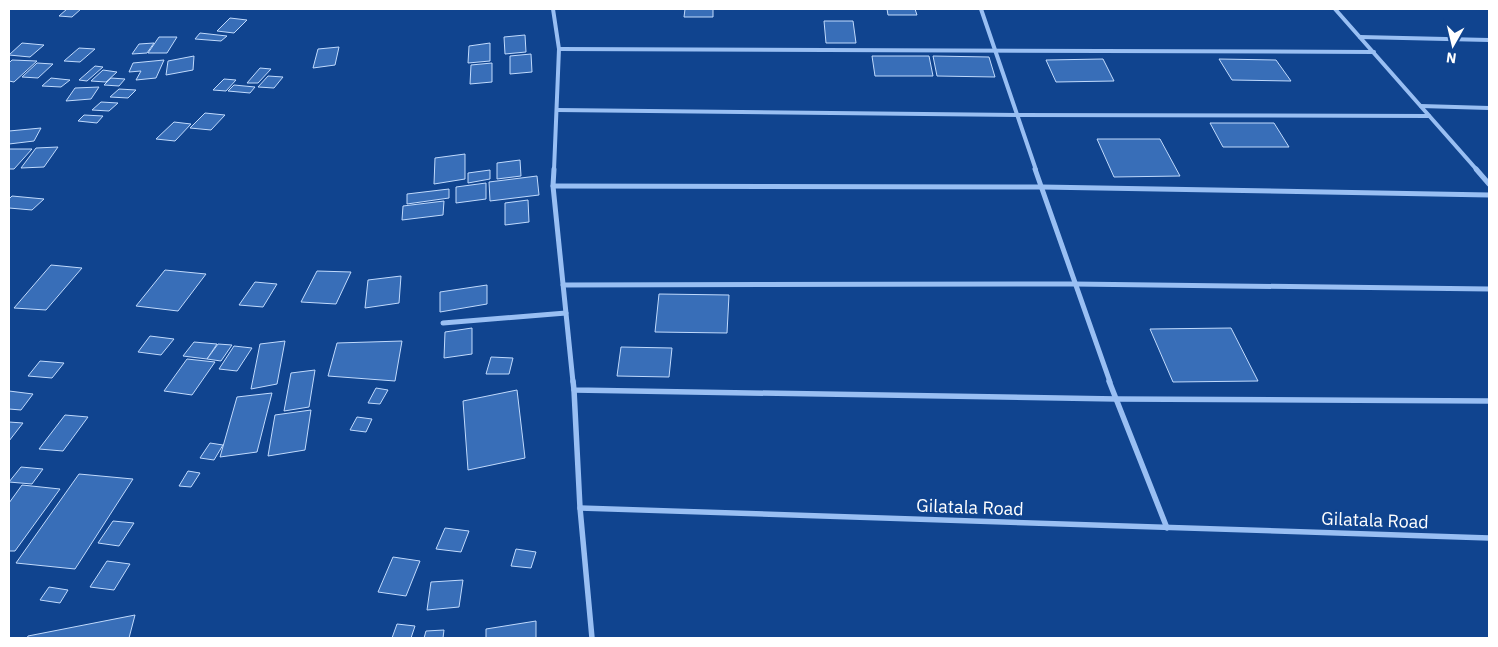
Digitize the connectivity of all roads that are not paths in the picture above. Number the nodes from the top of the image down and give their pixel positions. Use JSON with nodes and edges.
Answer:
{"nodes":[{"id":1,"x":554,"y":9,"type":"edge"},
{"id":2,"x":981,"y":9,"type":"edge"},
{"id":3,"x":1335,"y":9,"type":"edge"},
{"id":4,"x":1360,"y":37,"type":"junction"},
{"id":5,"x":1489,"y":40,"type":"edge"},
{"id":6,"x":559,"y":49,"type":"junction"},
{"id":7,"x":996,"y":52,"type":"junction"},
{"id":8,"x":1374,"y":52,"type":"junction"},
{"id":9,"x":1421,"y":106,"type":"junction"},
{"id":10,"x":1489,"y":108,"type":"edge"},
{"id":11,"x":558,"y":110,"type":"junction"},
{"id":12,"x":1017,"y":115,"type":"junction"},
{"id":13,"x":1429,"y":116,"type":"junction"},
{"id":14,"x":1489,"y":184,"type":"edge"},
{"id":15,"x":554,"y":186,"type":"junction"},
{"id":16,"x":1042,"y":187,"type":"junction"},
{"id":17,"x":1489,"y":194,"type":"edge"},
{"id":18,"x":563,"y":284,"type":"junction"},
{"id":19,"x":1074,"y":284,"type":"junction"},
{"id":20,"x":1489,"y":289,"type":"edge"},
{"id":21,"x":566,"y":313,"type":"junction"},
{"id":22,"x":442,"y":323,"type":"dead end"},
{"id":23,"x":574,"y":390,"type":"junction"},
{"id":24,"x":1116,"y":400,"type":"junction"},
{"id":25,"x":1489,"y":401,"type":"edge"},
{"id":26,"x":580,"y":508,"type":"junction"},
{"id":27,"x":1167,"y":528,"type":"junction"},
{"id":28,"x":1489,"y":538,"type":"edge"},
{"id":29,"x":592,"y":638,"type":"edge"}],
"edges":[{"from":1,"to":6,"type":"street"},
{"from":2,"to":7,"type":"street"},
{"from":3,"to":4,"type":"street"},
{"from":4,"to":5,"type":"street"},
{"from":4,"to":8,"type":"street"},
{"from":6,"to":7,"type":"street"},
{"from":6,"to":11,"type":"street"},
{"from":7,"to":8,"type":"street"},
{"from":7,"to":12,"type":"street"},
{"from":8,"to":9,"type":"street"},
{"from":9,"to":10,"type":"street"},
{"from":9,"to":13,"type":"street"},
{"from":11,"to":12,"type":"street"},
{"from":11,"to":15,"type":"street"},
{"from":12,"to":13,"type":"street"},
{"from":12,"to":16,"type":"street"},
{"from":13,"to":14,"type":"street"},
{"from":15,"to":16,"type":"street"},
{"from":15,"to":18,"type":"street"},
{"from":16,"to":17,"type":"street"},
{"from":16,"to":19,"type":"street"},
{"from":18,"to":19,"type":"street"},
{"from":18,"to":21,"type":"street"},
{"from":19,"to":20,"type":"street"},
{"from":19,"to":24,"type":"street"},
{"from":21,"to":22,"type":"street"},
{"from":21,"to":23,"type":"street"},
{"from":23,"to":24,"type":"street"},
{"from":23,"to":26,"type":"street"},
{"from":24,"to":25,"type":"street"},
{"from":24,"to":27,"type":"street"},
{"from":26,"to":27,"type":"street","name":"Gilatala Road"},
{"from":26,"to":29,"type":"street"},
{"from":27,"to":28,"type":"street","name":"Gilatala Road"}]}
